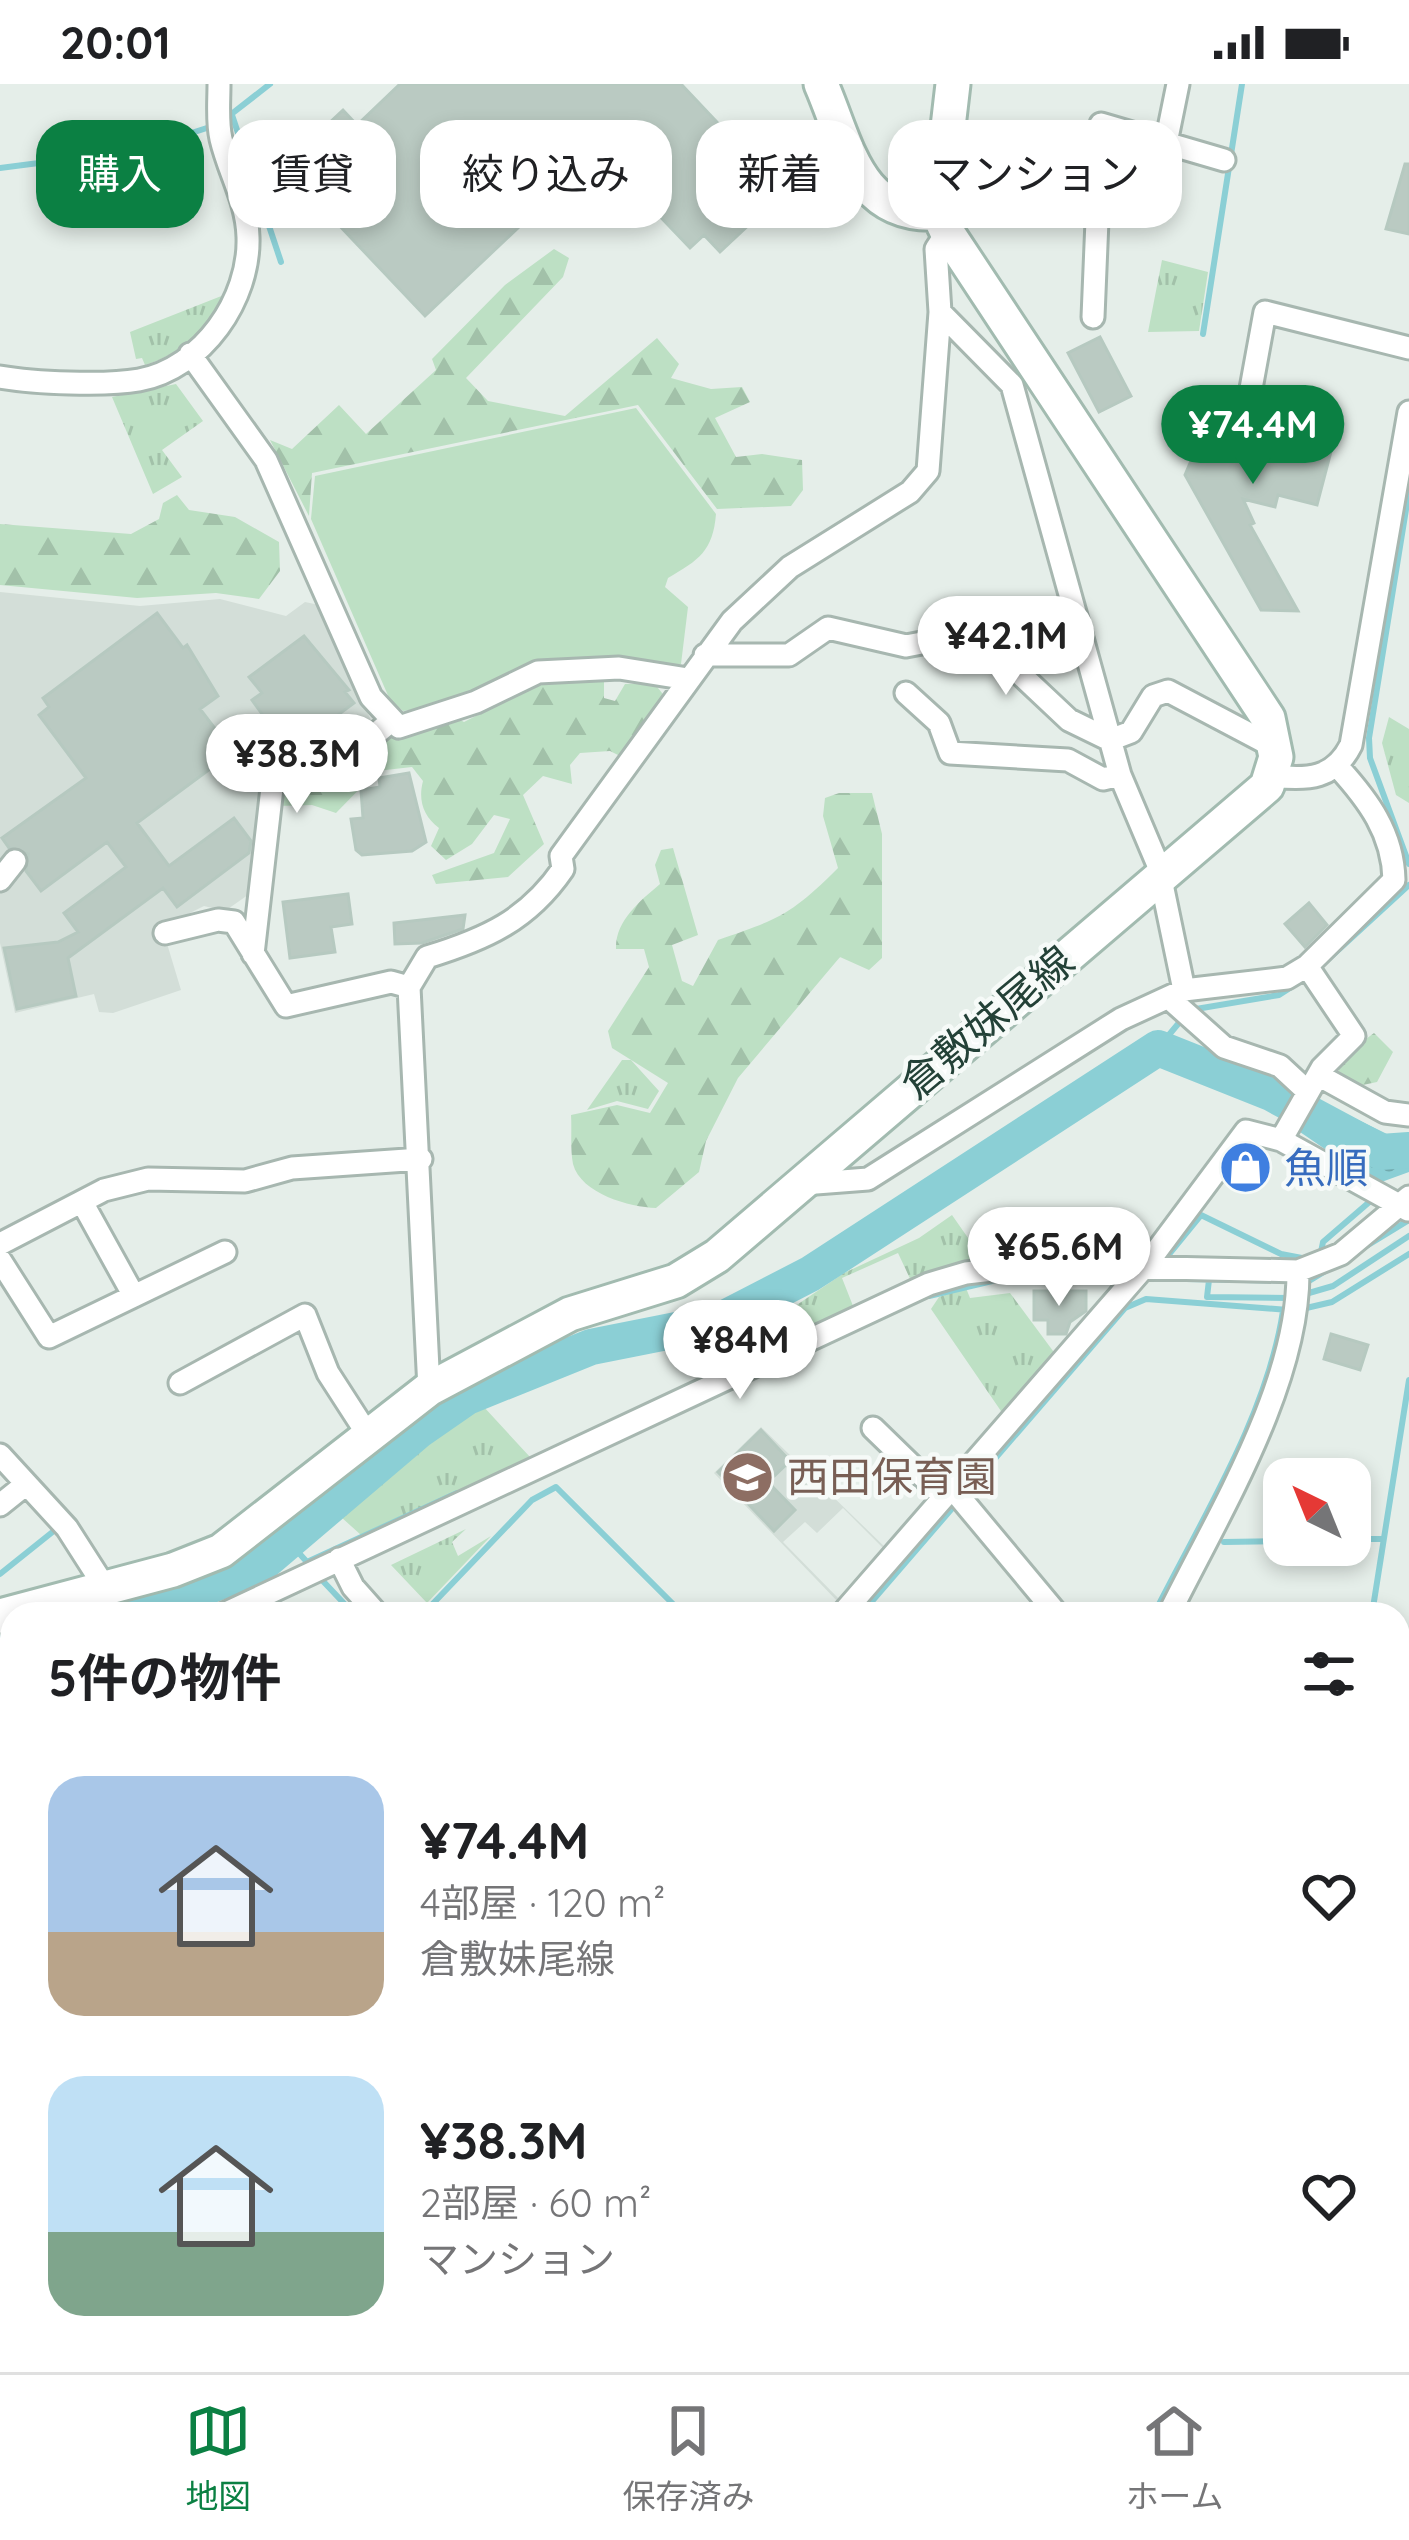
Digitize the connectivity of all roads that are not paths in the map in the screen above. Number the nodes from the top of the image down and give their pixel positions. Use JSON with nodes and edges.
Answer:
{"nodes":[{"id":1,"x":219,"y":84,"type":"edge"},
{"id":2,"x":821,"y":84,"type":"edge"},
{"id":3,"x":953,"y":84,"type":"edge"},
{"id":4,"x":1178,"y":84,"type":"edge"},
{"id":5,"x":950,"y":120,"type":"edge"},
{"id":6,"x":1171,"y":120,"type":"edge"},
{"id":7,"x":1182,"y":148,"type":"edge"},
{"id":8,"x":1224,"y":160,"type":"dead end"},
{"id":9,"x":888,"y":206,"type":"edge"},
{"id":10,"x":941,"y":228,"type":"edge"},
{"id":11,"x":947,"y":228,"type":"edge"},
{"id":12,"x":1097,"y":228,"type":"edge"},
{"id":13,"x":940,"y":312,"type":"junction"},
{"id":14,"x":1093,"y":317,"type":"dead end"},
{"id":15,"x":1409,"y":348,"type":"edge"},
{"id":16,"x":190,"y":354,"type":"junction"},
{"id":17,"x":0,"y":377,"type":"edge"},
{"id":18,"x":1409,"y":412,"type":"edge"},
{"id":19,"x":1246,"y":416,"type":"dead end"},
{"id":20,"x":706,"y":655,"type":"junction"},
{"id":21,"x":688,"y":679,"type":"junction"},
{"id":22,"x":906,"y":693,"type":"dead end"},
{"id":23,"x":390,"y":722,"type":"junction"},
{"id":24,"x":1110,"y":740,"type":"junction"},
{"id":25,"x":1275,"y":762,"type":"junction"},
{"id":26,"x":1338,"y":767,"type":"junction"},
{"id":27,"x":1120,"y":776,"type":"junction"},
{"id":28,"x":15,"y":861,"type":"dead end"},
{"id":29,"x":1160,"y":879,"type":"junction"},
{"id":30,"x":0,"y":880,"type":"edge"},
{"id":31,"x":165,"y":933,"type":"dead end"},
{"id":32,"x":254,"y":954,"type":"junction"},
{"id":33,"x":1311,"y":972,"type":"junction"},
{"id":34,"x":409,"y":987,"type":"junction"},
{"id":35,"x":1177,"y":995,"type":"junction"},
{"id":36,"x":1306,"y":1096,"type":"junction"},
{"id":37,"x":1409,"y":1115,"type":"edge"},
{"id":38,"x":1281,"y":1140,"type":"junction"},
{"id":39,"x":421,"y":1159,"type":"junction"},
{"id":40,"x":795,"y":1185,"type":"junction"},
{"id":41,"x":1393,"y":1201,"type":"edge"},
{"id":42,"x":82,"y":1202,"type":"junction"},
{"id":43,"x":0,"y":1244,"type":"edge"},
{"id":44,"x":225,"y":1252,"type":"dead end"},
{"id":45,"x":0,"y":1260,"type":"edge"},
{"id":46,"x":1156,"y":1265,"type":"junction"},
{"id":47,"x":1298,"y":1273,"type":"junction"},
{"id":48,"x":134,"y":1296,"type":"junction"},
{"id":49,"x":180,"y":1383,"type":"dead end"},
{"id":50,"x":429,"y":1389,"type":"junction"},
{"id":51,"x":872,"y":1429,"type":"dead end"},
{"id":52,"x":368,"y":1435,"type":"junction"},
{"id":53,"x":0,"y":1455,"type":"edge"},
{"id":54,"x":25,"y":1485,"type":"junction"},
{"id":55,"x":948,"y":1492,"type":"junction"},
{"id":56,"x":0,"y":1505,"type":"edge"},
{"id":57,"x":341,"y":1565,"type":"junction"},
{"id":58,"x":106,"y":1588,"type":"junction"},
{"id":59,"x":53,"y":1602,"type":"edge"},
{"id":60,"x":253,"y":1602,"type":"edge"},
{"id":61,"x":368,"y":1602,"type":"edge"},
{"id":62,"x":852,"y":1602,"type":"edge"},
{"id":63,"x":1046,"y":1602,"type":"edge"},
{"id":64,"x":1175,"y":1602,"type":"edge"}],
"edges":[{"from":1,"to":16,"type":"street"},
{"from":2,"to":9,"type":"main road"},
{"from":3,"to":5,"type":"main road"},
{"from":4,"to":6,"type":"street"},
{"from":7,"to":8,"type":"street"},
{"from":10,"to":13,"type":"street"},
{"from":11,"to":25,"type":"main road"},
{"from":12,"to":14,"type":"street"},
{"from":13,"to":20,"type":"street"},
{"from":13,"to":24,"type":"street"},
{"from":15,"to":19,"type":"street"},
{"from":16,"to":17,"type":"street"},
{"from":16,"to":23,"type":"street"},
{"from":18,"to":26,"type":"street"},
{"from":20,"to":21,"type":"street"},
{"from":20,"to":24,"type":"street"},
{"from":21,"to":23,"type":"street"},
{"from":21,"to":34,"type":"street"},
{"from":22,"to":27,"type":"street"},
{"from":23,"to":32,"type":"street"},
{"from":24,"to":25,"type":"street"},
{"from":24,"to":27,"type":"street"},
{"from":25,"to":26,"type":"street"},
{"from":25,"to":29,"type":"main road","name":"倉敷妹尾線"},
{"from":26,"to":33,"type":"street"},
{"from":27,"to":29,"type":"street"},
{"from":28,"to":30,"type":"street"},
{"from":29,"to":35,"type":"street"},
{"from":29,"to":40,"type":"main road","name":"倉敷妹尾線"},
{"from":31,"to":32,"type":"street"},
{"from":32,"to":34,"type":"street"},
{"from":33,"to":35,"type":"street"},
{"from":33,"to":36,"type":"street"},
{"from":34,"to":39,"type":"street"},
{"from":35,"to":36,"type":"street"},
{"from":35,"to":40,"type":"street"},
{"from":36,"to":37,"type":"street"},
{"from":36,"to":38,"type":"street"},
{"from":38,"to":41,"type":"street"},
{"from":38,"to":46,"type":"street"},
{"from":39,"to":42,"type":"street"},
{"from":39,"to":50,"type":"street"},
{"from":40,"to":50,"type":"main road","name":"倉敷妹尾線"},
{"from":41,"to":47,"type":"street"},
{"from":42,"to":43,"type":"street"},
{"from":42,"to":48,"type":"street"},
{"from":44,"to":48,"type":"street"},
{"from":45,"to":48,"type":"street"},
{"from":46,"to":47,"type":"street"},
{"from":46,"to":55,"type":"street"},
{"from":46,"to":57,"type":"street"},
{"from":47,"to":64,"type":"street"},
{"from":49,"to":52,"type":"street"},
{"from":50,"to":52,"type":"main road","name":"倉敷妹尾線"},
{"from":51,"to":55,"type":"street"},
{"from":52,"to":58,"type":"main road","name":"倉敷妹尾線"},
{"from":53,"to":54,"type":"street"},
{"from":54,"to":56,"type":"street"},
{"from":54,"to":58,"type":"street"},
{"from":55,"to":62,"type":"street"},
{"from":55,"to":63,"type":"street"},
{"from":57,"to":60,"type":"street"},
{"from":57,"to":61,"type":"street"},
{"from":58,"to":59,"type":"main road","name":"倉敷妹尾線"}]}
